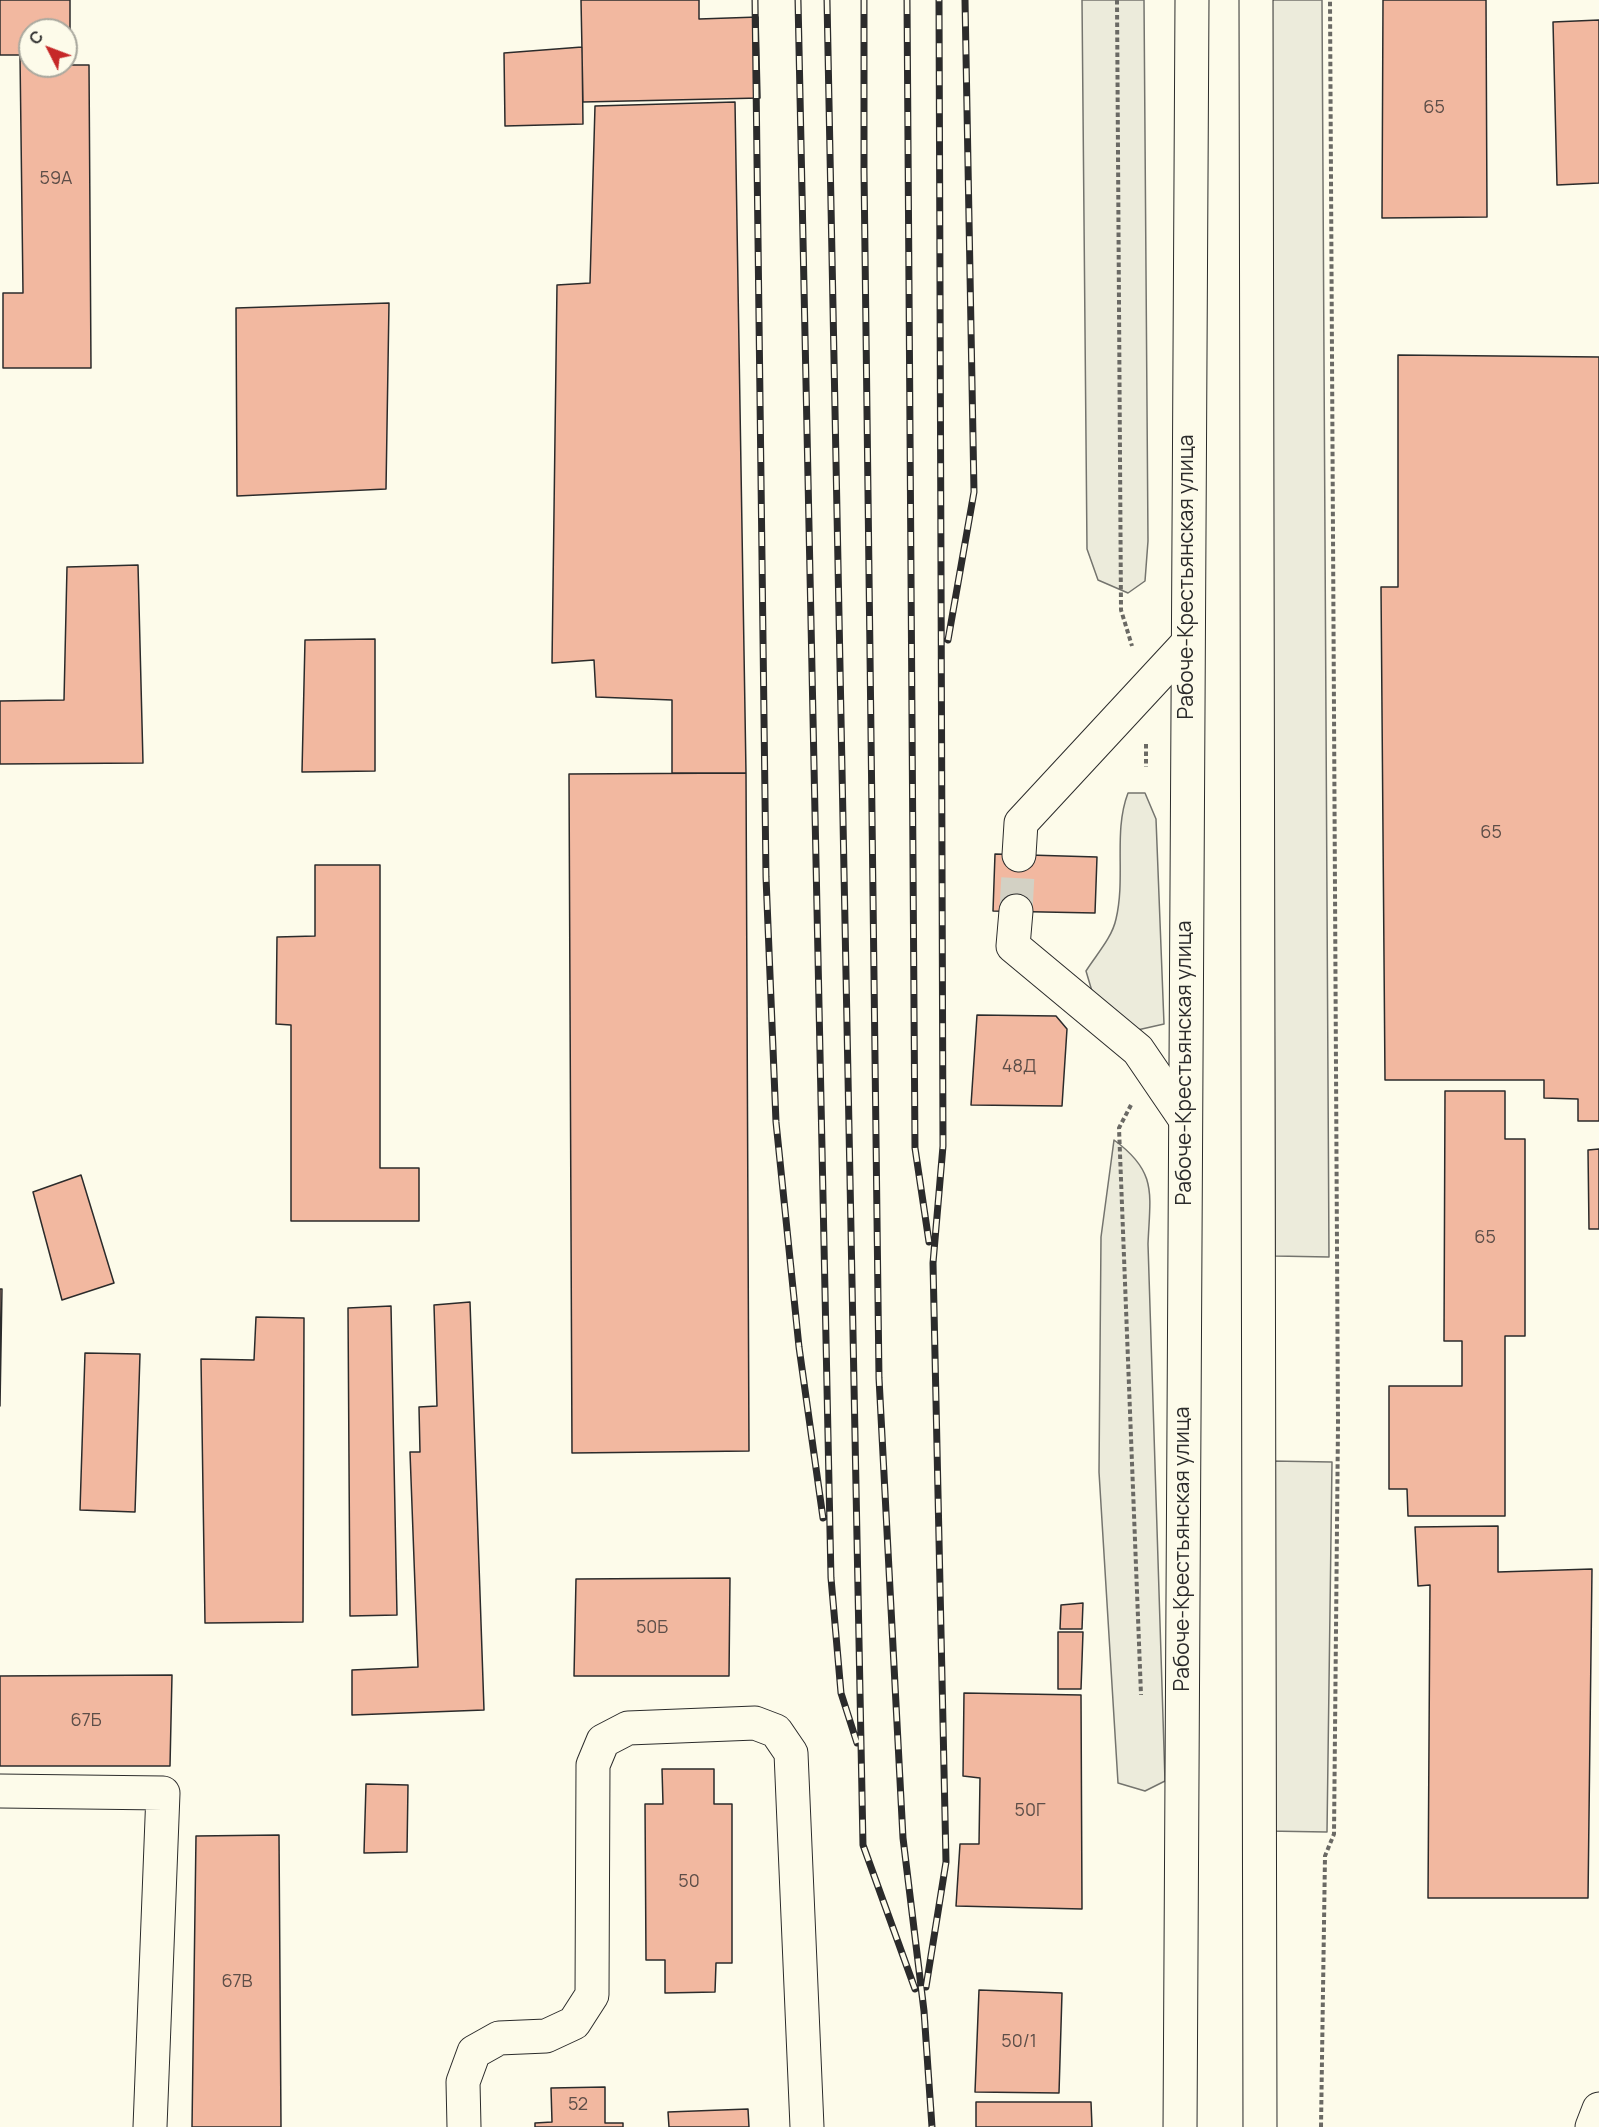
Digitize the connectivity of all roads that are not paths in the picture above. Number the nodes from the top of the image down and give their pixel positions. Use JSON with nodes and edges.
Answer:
{"nodes":[{"id":1,"x":1192,"y":0,"type":"edge"},
{"id":2,"x":1256,"y":0,"type":"edge"},
{"id":3,"x":1186,"y":645,"type":"junction"},
{"id":4,"x":1019,"y":855,"type":"tunnel mouth"},
{"id":5,"x":1016,"y":911,"type":"tunnel mouth"},
{"id":6,"x":1185,"y":1119,"type":"junction"},
{"id":7,"x":0,"y":1791,"type":"edge"},
{"id":8,"x":1599,"y":2109,"type":"edge"},
{"id":9,"x":150,"y":2127,"type":"edge"},
{"id":10,"x":464,"y":2127,"type":"edge"},
{"id":11,"x":807,"y":2127,"type":"edge"},
{"id":12,"x":1180,"y":2127,"type":"edge"},
{"id":13,"x":1260,"y":2127,"type":"edge"},
{"id":14,"x":1592,"y":2127,"type":"edge"}],
"edges":[{"from":1,"to":3,"type":"main road","name":"Рабоче-Крестьянская улица"},
{"from":2,"to":13,"type":"main road"},
{"from":3,"to":4,"type":"main road"},
{"from":3,"to":6,"type":"main road","name":"Рабоче-Крестьянская улица"},
{"from":5,"to":6,"type":"main road"},
{"from":6,"to":12,"type":"main road","name":"Рабоче-Крестьянская улица"},
{"from":7,"to":9,"type":"main road"},
{"from":8,"to":14,"type":"main road"},
{"from":10,"to":11,"type":"main road"}]}
